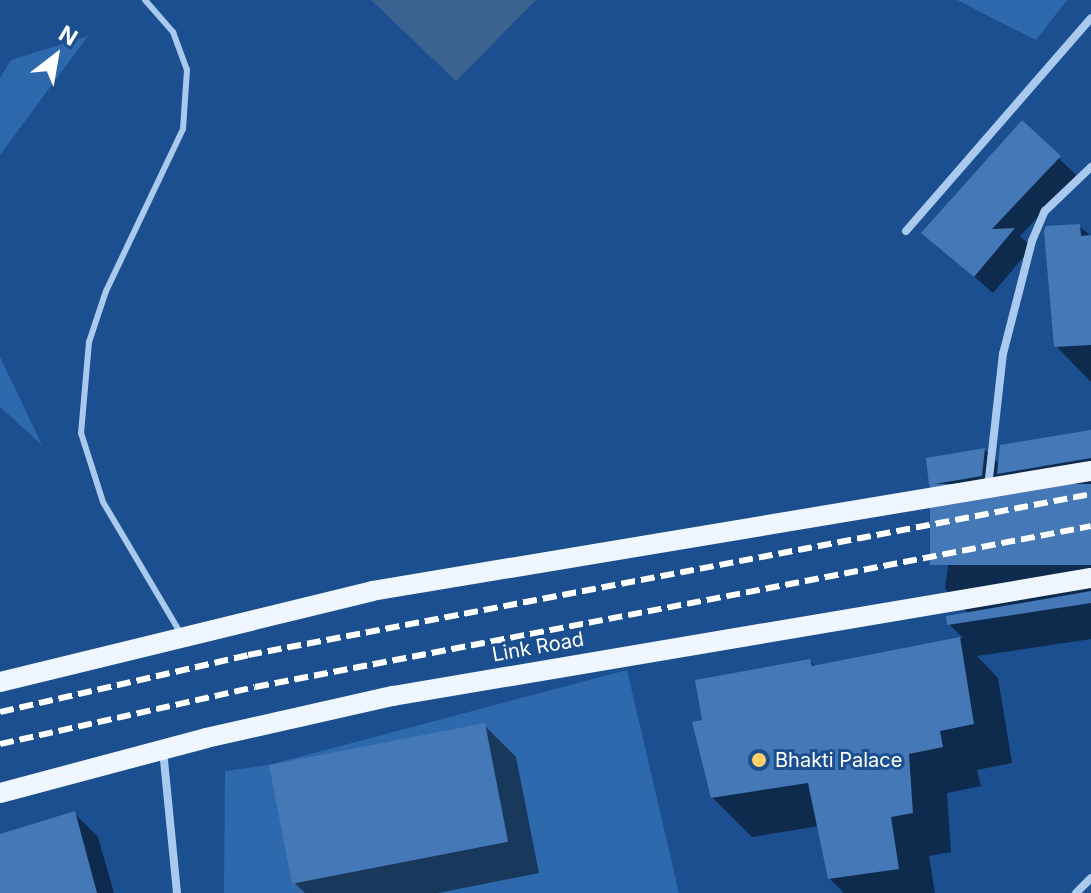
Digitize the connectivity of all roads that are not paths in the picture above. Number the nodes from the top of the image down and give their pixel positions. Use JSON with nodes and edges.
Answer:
{"nodes":[{"id":1,"x":145,"y":0,"type":"edge"},
{"id":2,"x":1091,"y":18,"type":"edge"},
{"id":3,"x":1091,"y":167,"type":"edge"},
{"id":4,"x":906,"y":231,"type":"dead end"},
{"id":5,"x":1091,"y":471,"type":"edge"},
{"id":6,"x":988,"y":488,"type":"junction"},
{"id":7,"x":1091,"y":578,"type":"edge"},
{"id":8,"x":181,"y":634,"type":"junction"},
{"id":9,"x":0,"y":682,"type":"edge"},
{"id":10,"x":163,"y":749,"type":"junction"},
{"id":11,"x":0,"y":793,"type":"edge"},
{"id":12,"x":1091,"y":878,"type":"edge"},
{"id":13,"x":177,"y":893,"type":"edge"},
{"id":14,"x":1076,"y":893,"type":"edge"}],
"edges":[{"from":1,"to":8,"type":"lane"},
{"from":2,"to":4,"type":"street"},
{"from":3,"to":6,"type":"street"},
{"from":5,"to":6,"type":"main road"},
{"from":6,"to":8,"type":"main road"},
{"from":7,"to":10,"type":"main road","name":"Link Road"},
{"from":8,"to":9,"type":"main road"},
{"from":10,"to":11,"type":"main road","name":"Link Road"},
{"from":10,"to":13,"type":"street"},
{"from":12,"to":14,"type":"street"}]}
